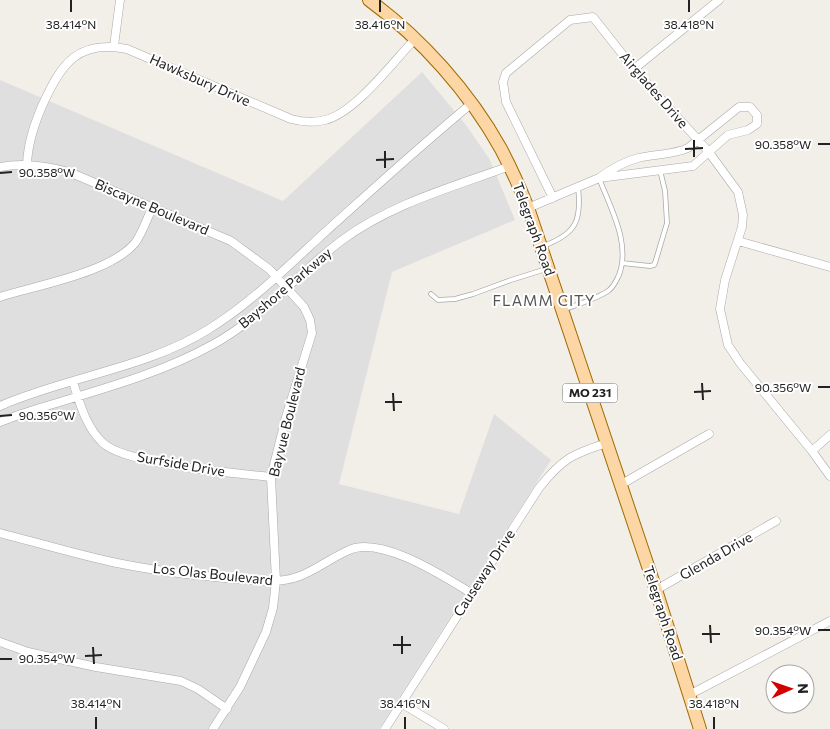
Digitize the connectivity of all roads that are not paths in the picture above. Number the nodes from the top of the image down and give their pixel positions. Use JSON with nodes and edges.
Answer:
{"nodes":[{"id":1,"x":120,"y":0,"type":"edge"},
{"id":2,"x":369,"y":0,"type":"edge"},
{"id":3,"x":718,"y":0,"type":"edge"},
{"id":4,"x":415,"y":39,"type":"junction"},
{"id":5,"x":114,"y":46,"type":"junction"},
{"id":6,"x":634,"y":69,"type":"junction"},
{"id":7,"x":471,"y":104,"type":"junction"},
{"id":8,"x":697,"y":139,"type":"junction"},
{"id":9,"x":708,"y":151,"type":"junction"},
{"id":10,"x":27,"y":164,"type":"junction"},
{"id":11,"x":510,"y":166,"type":"junction"},
{"id":12,"x":0,"y":167,"type":"edge"},
{"id":13,"x":660,"y":170,"type":"junction"},
{"id":14,"x":599,"y":178,"type":"junction"},
{"id":15,"x":578,"y":187,"type":"junction"},
{"id":16,"x":553,"y":198,"type":"junction"},
{"id":17,"x":152,"y":208,"type":"junction"},
{"id":18,"x":528,"y":208,"type":"junction"},
{"id":19,"x":738,"y":241,"type":"junction"},
{"id":20,"x":541,"y":246,"type":"junction"},
{"id":21,"x":622,"y":263,"type":"junction"},
{"id":22,"x":830,"y":267,"type":"edge"},
{"id":23,"x":549,"y":268,"type":"junction"},
{"id":24,"x":276,"y":277,"type":"junction"},
{"id":25,"x":287,"y":289,"type":"junction"},
{"id":26,"x":432,"y":294,"type":"dead end"},
{"id":27,"x":0,"y":296,"type":"edge"},
{"id":28,"x":563,"y":310,"type":"junction"},
{"id":29,"x":73,"y":382,"type":"junction"},
{"id":30,"x":78,"y":397,"type":"junction"},
{"id":31,"x":0,"y":406,"type":"edge"},
{"id":32,"x":0,"y":422,"type":"edge"},
{"id":33,"x":709,"y":434,"type":"dead end"},
{"id":34,"x":830,"y":435,"type":"edge"},
{"id":35,"x":607,"y":443,"type":"junction"},
{"id":36,"x":812,"y":451,"type":"junction"},
{"id":37,"x":830,"y":476,"type":"edge"},
{"id":38,"x":271,"y":477,"type":"junction"},
{"id":39,"x":620,"y":486,"type":"junction"},
{"id":40,"x":776,"y":521,"type":"dead end"},
{"id":41,"x":0,"y":533,"type":"edge"},
{"id":42,"x":276,"y":581,"type":"junction"},
{"id":43,"x":656,"y":590,"type":"junction"},
{"id":44,"x":471,"y":593,"type":"junction"},
{"id":45,"x":830,"y":622,"type":"edge"},
{"id":46,"x":0,"y":642,"type":"edge"},
{"id":47,"x":689,"y":695,"type":"junction"},
{"id":48,"x":401,"y":703,"type":"junction"},
{"id":49,"x":227,"y":709,"type":"junction"},
{"id":50,"x":214,"y":729,"type":"edge"},
{"id":51,"x":385,"y":729,"type":"edge"},
{"id":52,"x":444,"y":729,"type":"edge"},
{"id":53,"x":700,"y":729,"type":"edge"}],
"edges":[{"from":1,"to":5,"type":"street"},
{"from":2,"to":4,"type":"main road","name":"Telegraph Road","number":"MO 231"},
{"from":3,"to":6,"type":"street"},
{"from":4,"to":5,"type":"street","name":"Hawksbury Drive"},
{"from":4,"to":7,"type":"main road","name":"Telegraph Road","number":"MO 231"},
{"from":5,"to":10,"type":"street","name":"Hawksbury Drive"},
{"from":6,"to":8,"type":"street","name":"Airglades Drive"},
{"from":6,"to":16,"type":"street","name":"Airglades Drive"},
{"from":7,"to":11,"type":"main road","name":"Telegraph Road","number":"MO 231"},
{"from":7,"to":24,"type":"street","name":"Bayshore Parkway"},
{"from":8,"to":9,"type":"street","name":"Airglades Drive"},
{"from":8,"to":9,"type":"street"},
{"from":8,"to":14,"type":"street"},
{"from":9,"to":13,"type":"street"},
{"from":9,"to":19,"type":"street","name":"Airglades Drive"},
{"from":10,"to":12,"type":"street","name":"Biscayne Boulevard"},
{"from":10,"to":17,"type":"street","name":"Biscayne Boulevard"},
{"from":11,"to":18,"type":"main road","name":"Telegraph Road","number":"MO 231"},
{"from":11,"to":25,"type":"street","name":"Bayshore Parkway"},
{"from":13,"to":14,"type":"street"},
{"from":13,"to":21,"type":"lane"},
{"from":14,"to":15,"type":"street"},
{"from":14,"to":21,"type":"lane"},
{"from":15,"to":16,"type":"street"},
{"from":15,"to":20,"type":"lane"},
{"from":16,"to":18,"type":"street"},
{"from":17,"to":24,"type":"street","name":"Biscayne Boulevard"},
{"from":17,"to":27,"type":"street"},
{"from":18,"to":20,"type":"main road","name":"Telegraph Road","number":"MO 231"},
{"from":19,"to":22,"type":"street"},
{"from":19,"to":36,"type":"street","name":"Airglades Drive"},
{"from":20,"to":23,"type":"main road","name":"Telegraph Road","number":"MO 231"},
{"from":21,"to":28,"type":"lane"},
{"from":23,"to":26,"type":"lane"},
{"from":23,"to":28,"type":"main road","name":"Telegraph Road","number":"MO 231"},
{"from":24,"to":25,"type":"street","name":"Biscayne Boulevard"},
{"from":24,"to":29,"type":"street","name":"Bayshore Parkway"},
{"from":25,"to":30,"type":"street","name":"Bayshore Parkway"},
{"from":25,"to":38,"type":"street","name":"Bayvue Boulevard"},
{"from":28,"to":35,"type":"main road","name":"Telegraph Road","number":"MO 231"},
{"from":29,"to":30,"type":"street","name":"Surfside Drive"},
{"from":29,"to":31,"type":"street","name":"Bayshore Parkway"},
{"from":30,"to":32,"type":"street","name":"Bayshore Parkway"},
{"from":30,"to":38,"type":"street","name":"Surfside Drive"},
{"from":33,"to":39,"type":"street"},
{"from":34,"to":36,"type":"street"},
{"from":35,"to":39,"type":"main road","name":"Telegraph Road","number":"MO 231"},
{"from":35,"to":44,"type":"street","name":"Causeway Drive"},
{"from":36,"to":37,"type":"street","name":"Airglades Drive"},
{"from":38,"to":42,"type":"street","name":"Bayvue Boulevard"},
{"from":39,"to":43,"type":"main road","name":"Telegraph Road","number":"MO 231"},
{"from":40,"to":43,"type":"street","name":"Glenda Drive"},
{"from":41,"to":42,"type":"street","name":"Los Olas Boulevard"},
{"from":42,"to":44,"type":"street","name":"Los Olas Boulevard"},
{"from":42,"to":49,"type":"street","name":"Bayvue Boulevard"},
{"from":43,"to":47,"type":"main road","name":"Telegraph Road","number":"MO 231"},
{"from":44,"to":48,"type":"street","name":"Causeway Drive"},
{"from":45,"to":47,"type":"street"},
{"from":46,"to":49,"type":"street"},
{"from":47,"to":53,"type":"main road","name":"Telegraph Road","number":"MO 231"},
{"from":48,"to":51,"type":"street","name":"Causeway Drive"},
{"from":48,"to":52,"type":"street"},
{"from":49,"to":50,"type":"street","name":"Bayvue Boulevard"}]}
